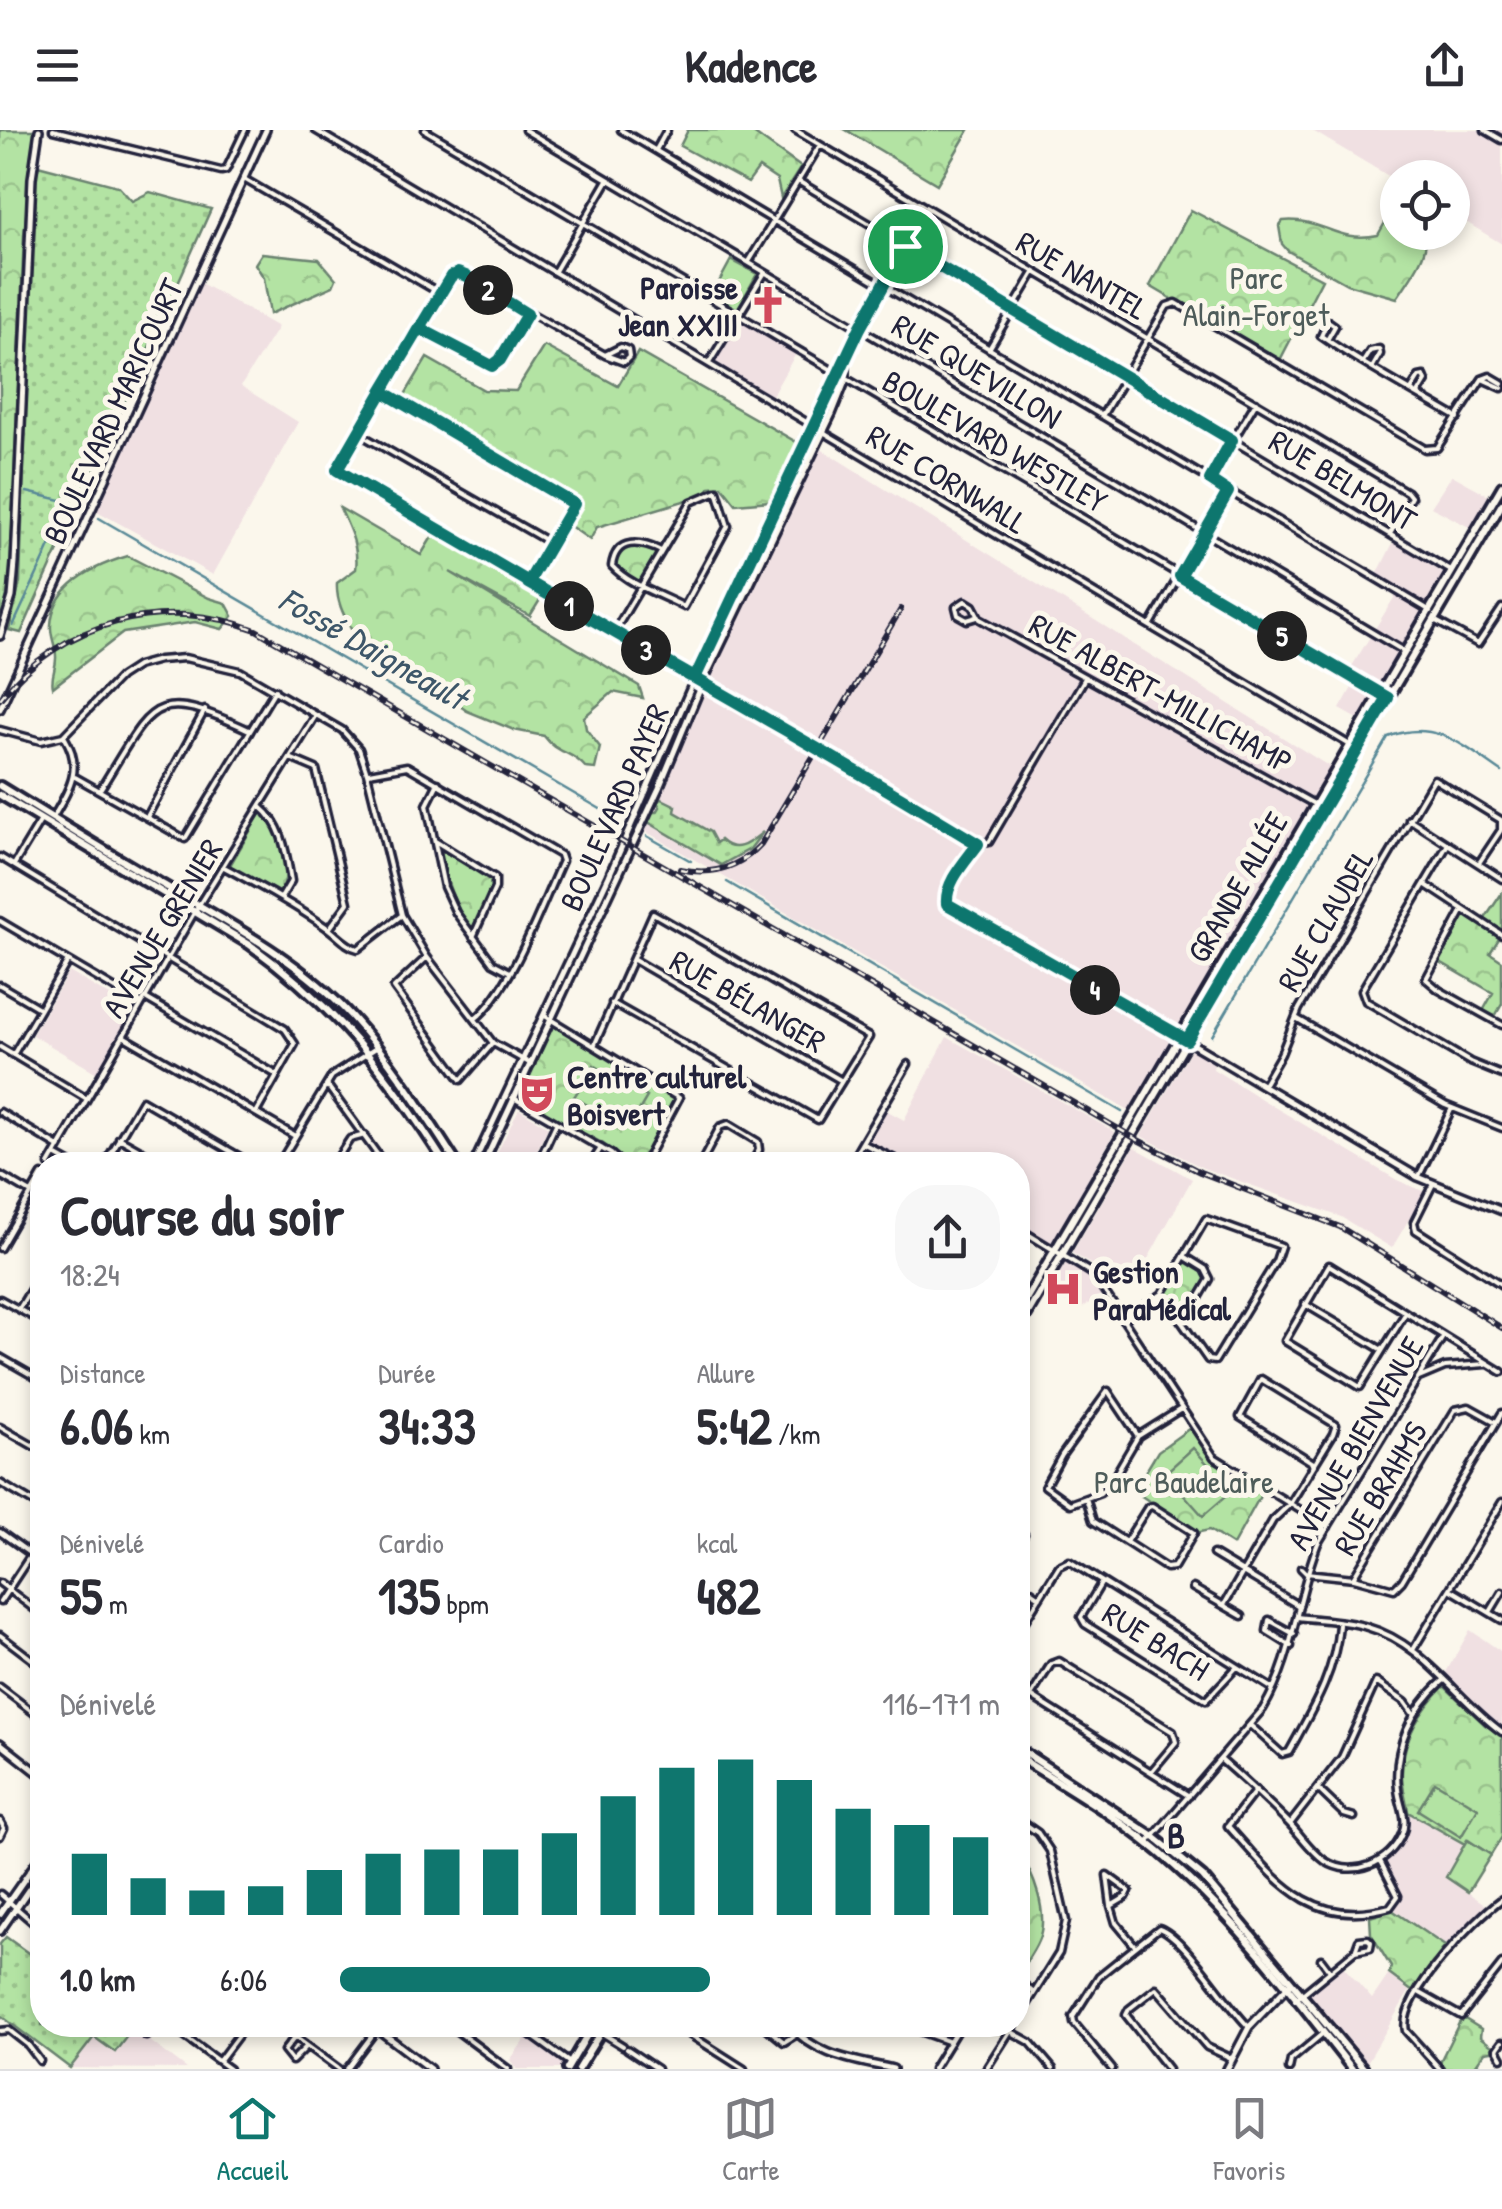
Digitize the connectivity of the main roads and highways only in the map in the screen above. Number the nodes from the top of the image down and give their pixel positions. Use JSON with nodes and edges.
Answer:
{"nodes":[{"id":1,"x":1502,"y":486,"type":"edge"},
{"id":2,"x":1502,"y":504,"type":"edge"},
{"id":3,"x":0,"y":786,"type":"edge"},
{"id":4,"x":6,"y":795,"type":"edge"},
{"id":5,"x":197,"y":910,"type":"junction"},
{"id":6,"x":438,"y":1152,"type":"edge"},
{"id":7,"x":449,"y":1152,"type":"edge"},
{"id":8,"x":1030,"y":1292,"type":"edge"},
{"id":9,"x":1030,"y":1310,"type":"edge"},
{"id":10,"x":1030,"y":1756,"type":"edge"},
{"id":11,"x":1030,"y":1764,"type":"edge"},
{"id":12,"x":1151,"y":1840,"type":"junction"},
{"id":13,"x":1298,"y":1997,"type":"junction"},
{"id":14,"x":585,"y":2037,"type":"edge"},
{"id":15,"x":598,"y":2037,"type":"edge"},
{"id":16,"x":569,"y":2066,"type":"edge"},
{"id":17,"x":579,"y":2069,"type":"edge"},
{"id":18,"x":1352,"y":2069,"type":"edge"},
{"id":19,"x":1364,"y":2069,"type":"edge"}],
"edges":[{"from":1,"to":8,"type":"main road","name":"GRANDE ALLÉE"},
{"from":2,"to":9,"type":"main road","name":"GRANDE ALLÉE"},
{"from":3,"to":4,"type":"main road"},
{"from":4,"to":5,"type":"main road"},
{"from":4,"to":5,"type":"main road"},
{"from":5,"to":6,"type":"main road"},
{"from":5,"to":7,"type":"main road"},
{"from":10,"to":12,"type":"main road"},
{"from":11,"to":12,"type":"main road"},
{"from":12,"to":13,"type":"main road"},
{"from":13,"to":18,"type":"main road"},
{"from":13,"to":19,"type":"main road"},
{"from":14,"to":16,"type":"main road"},
{"from":15,"to":17,"type":"main road"}]}
